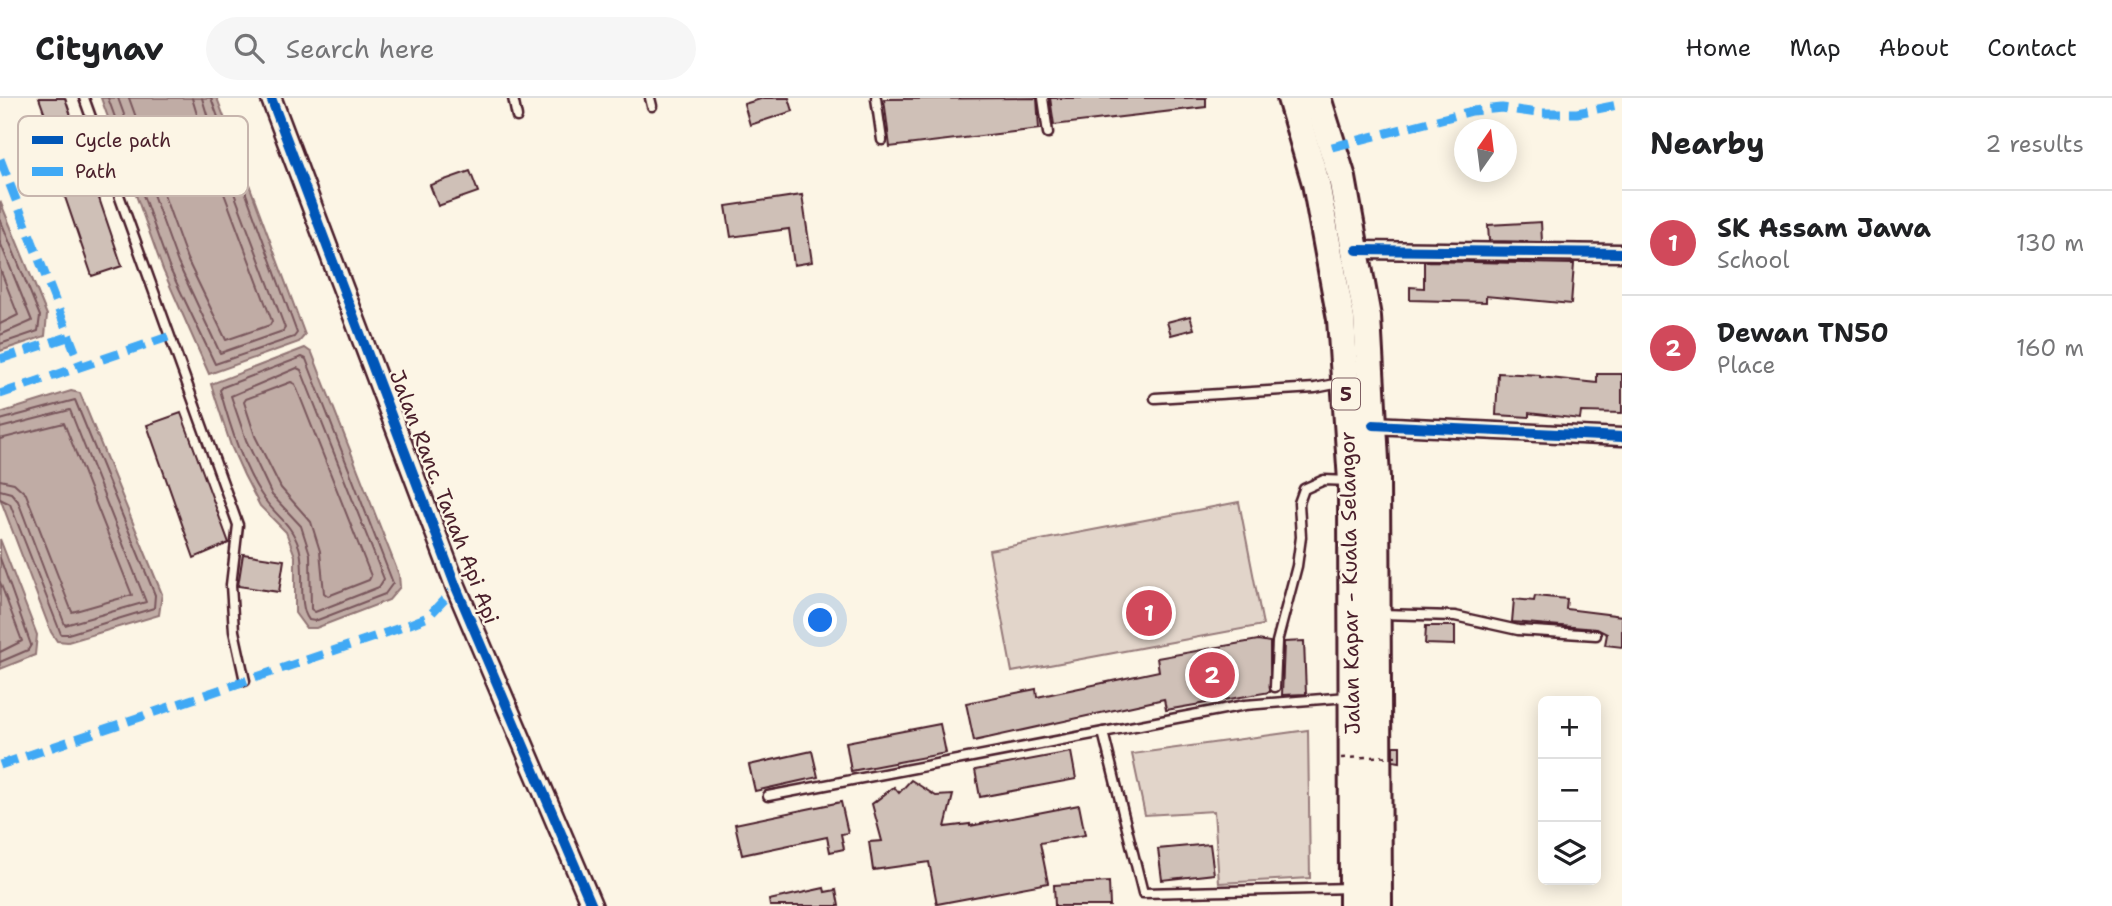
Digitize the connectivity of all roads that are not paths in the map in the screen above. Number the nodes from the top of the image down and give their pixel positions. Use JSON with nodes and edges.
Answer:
{"nodes":[{"id":1,"x":84,"y":98,"type":"edge"},
{"id":2,"x":271,"y":98,"type":"edge"},
{"id":3,"x":513,"y":98,"type":"edge"},
{"id":4,"x":876,"y":98,"type":"edge"},
{"id":5,"x":1043,"y":98,"type":"edge"},
{"id":6,"x":1291,"y":98,"type":"edge"},
{"id":7,"x":1317,"y":98,"type":"edge"},
{"id":8,"x":90,"y":116,"type":"edge"},
{"id":9,"x":517,"y":117,"type":"dead end"},
{"id":10,"x":1048,"y":133,"type":"dead end"},
{"id":11,"x":882,"y":140,"type":"dead end"},
{"id":12,"x":119,"y":196,"type":"edge"},
{"id":13,"x":1357,"y":250,"type":"junction"},
{"id":14,"x":1622,"y":253,"type":"edge"},
{"id":15,"x":1346,"y":382,"type":"junction"},
{"id":16,"x":1155,"y":398,"type":"dead end"},
{"id":17,"x":1373,"y":425,"type":"junction"},
{"id":18,"x":1622,"y":437,"type":"edge"},
{"id":19,"x":1352,"y":481,"type":"junction"},
{"id":20,"x":1377,"y":614,"type":"junction"},
{"id":21,"x":1596,"y":635,"type":"dead end"},
{"id":22,"x":245,"y":681,"type":"dead end"},
{"id":23,"x":1275,"y":687,"type":"dead end"},
{"id":24,"x":1365,"y":696,"type":"junction"},
{"id":25,"x":1104,"y":732,"type":"junction"},
{"id":26,"x":768,"y":796,"type":"dead end"},
{"id":27,"x":1366,"y":897,"type":"edge"},
{"id":28,"x":592,"y":906,"type":"edge"}],
"edges":[{"from":1,"to":8,"type":"lane"},
{"from":2,"to":28,"type":"street","name":"Jalan Ranc. Tanah Api Api"},
{"from":3,"to":9,"type":"lane"},
{"from":4,"to":11,"type":"lane"},
{"from":5,"to":10,"type":"lane"},
{"from":6,"to":15,"type":"highway","name":"Jalan Kapar - Kuala Selangor","number":"5"},
{"from":7,"to":13,"type":"highway","name":"Jalan Kapar - Kuala Selangor","number":"5"},
{"from":12,"to":22,"type":"lane"},
{"from":13,"to":14,"type":"street"},
{"from":13,"to":17,"type":"highway","name":"Jalan Kapar - Kuala Selangor","number":"5"},
{"from":15,"to":16,"type":"lane"},
{"from":15,"to":19,"type":"highway","name":"Jalan Kapar - Kuala Selangor","number":"5"},
{"from":17,"to":18,"type":"street"},
{"from":17,"to":20,"type":"highway","name":"Jalan Kapar - Kuala Selangor","number":"5"},
{"from":19,"to":23,"type":"lane"},
{"from":19,"to":24,"type":"highway","name":"Jalan Kapar - Kuala Selangor","number":"5"},
{"from":20,"to":21,"type":"lane"},
{"from":20,"to":24,"type":"highway","name":"Jalan Kapar - Kuala Selangor","number":"5"},
{"from":24,"to":25,"type":"lane"},
{"from":24,"to":27,"type":"highway","name":"Jalan Kapar - Kuala Selangor","number":"5"},
{"from":25,"to":26,"type":"lane"},
{"from":25,"to":27,"type":"lane"}]}
